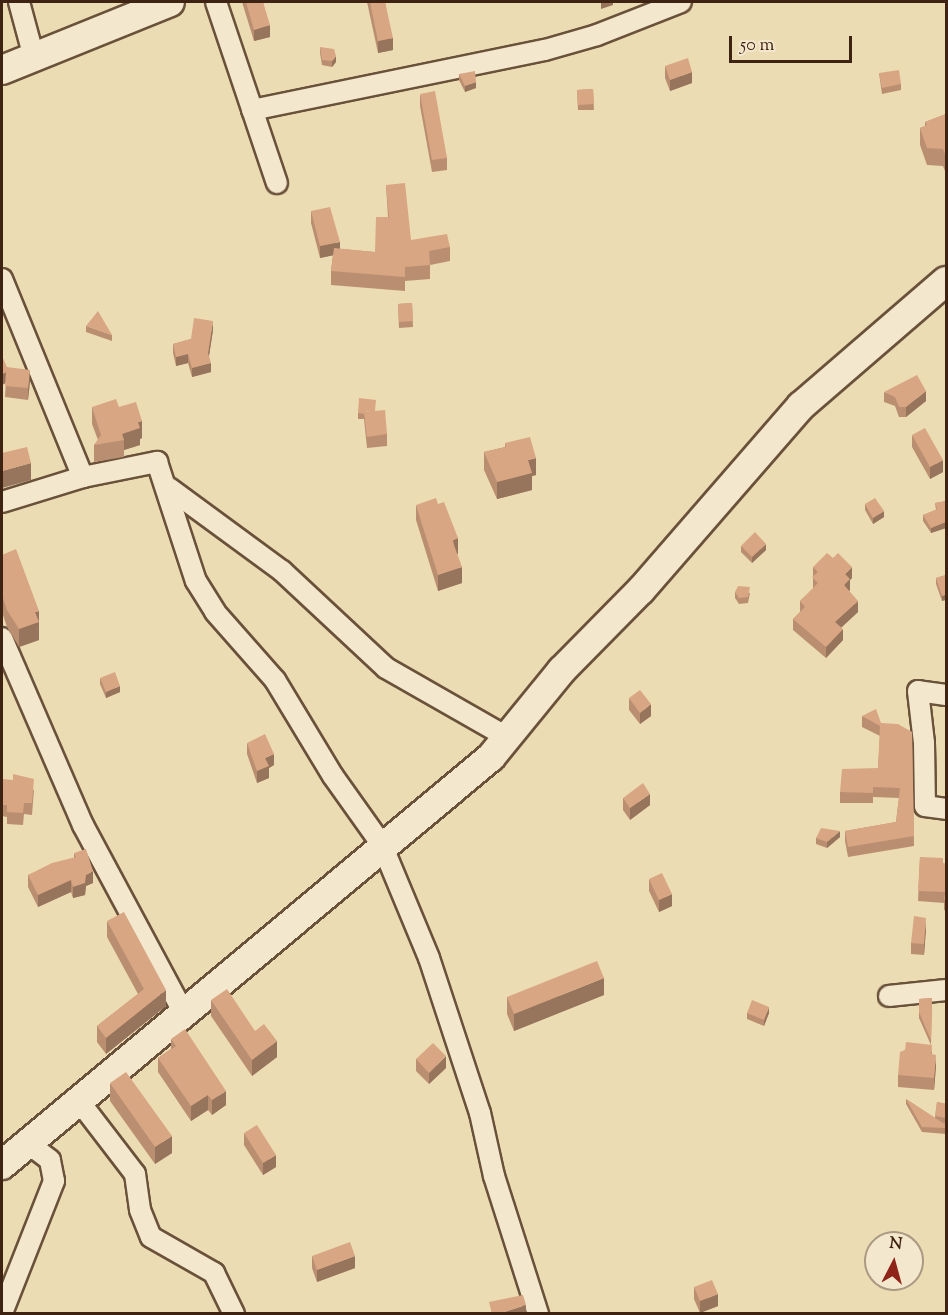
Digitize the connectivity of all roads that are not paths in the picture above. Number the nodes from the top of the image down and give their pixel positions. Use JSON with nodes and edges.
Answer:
{"nodes":[{"id":1,"x":19,"y":2,"type":"edge"},
{"id":2,"x":170,"y":2,"type":"edge"},
{"id":3,"x":216,"y":2,"type":"edge"},
{"id":4,"x":681,"y":2,"type":"edge"},
{"id":5,"x":33,"y":54,"type":"junction"},
{"id":6,"x":2,"y":70,"type":"edge"},
{"id":7,"x":252,"y":110,"type":"junction"},
{"id":8,"x":277,"y":183,"type":"dead end"},
{"id":9,"x":2,"y":279,"type":"edge"},
{"id":10,"x":946,"y":281,"type":"edge"},
{"id":11,"x":83,"y":477,"type":"junction"},
{"id":12,"x":169,"y":488,"type":"junction"},
{"id":13,"x":2,"y":502,"type":"edge"},
{"id":14,"x":2,"y":638,"type":"edge"},
{"id":15,"x":946,"y":695,"type":"edge"},
{"id":16,"x":507,"y":737,"type":"junction"},
{"id":17,"x":946,"y":809,"type":"edge"},
{"id":18,"x":382,"y":845,"type":"junction"},
{"id":19,"x":946,"y":990,"type":"edge"},
{"id":20,"x":889,"y":996,"type":"dead end"},
{"id":21,"x":185,"y":1015,"type":"junction"},
{"id":22,"x":79,"y":1101,"type":"junction"},
{"id":23,"x":29,"y":1144,"type":"junction"},
{"id":24,"x":2,"y":1165,"type":"edge"},
{"id":25,"x":2,"y":1313,"type":"edge"},
{"id":26,"x":234,"y":1314,"type":"edge"},
{"id":27,"x":537,"y":1314,"type":"edge"}],
"edges":[{"from":1,"to":5,"type":"street"},
{"from":2,"to":5,"type":"street"},
{"from":3,"to":7,"type":"street"},
{"from":4,"to":7,"type":"street"},
{"from":5,"to":6,"type":"street"},
{"from":7,"to":8,"type":"street"},
{"from":9,"to":11,"type":"street"},
{"from":10,"to":16,"type":"street"},
{"from":11,"to":12,"type":"street"},
{"from":11,"to":13,"type":"street"},
{"from":12,"to":16,"type":"street"},
{"from":12,"to":18,"type":"street"},
{"from":14,"to":21,"type":"street"},
{"from":15,"to":17,"type":"street"},
{"from":16,"to":18,"type":"street"},
{"from":18,"to":21,"type":"street"},
{"from":18,"to":27,"type":"street"},
{"from":19,"to":20,"type":"street"},
{"from":21,"to":22,"type":"street"},
{"from":22,"to":23,"type":"street"},
{"from":22,"to":26,"type":"street"},
{"from":23,"to":24,"type":"street"},
{"from":23,"to":25,"type":"street"}]}
